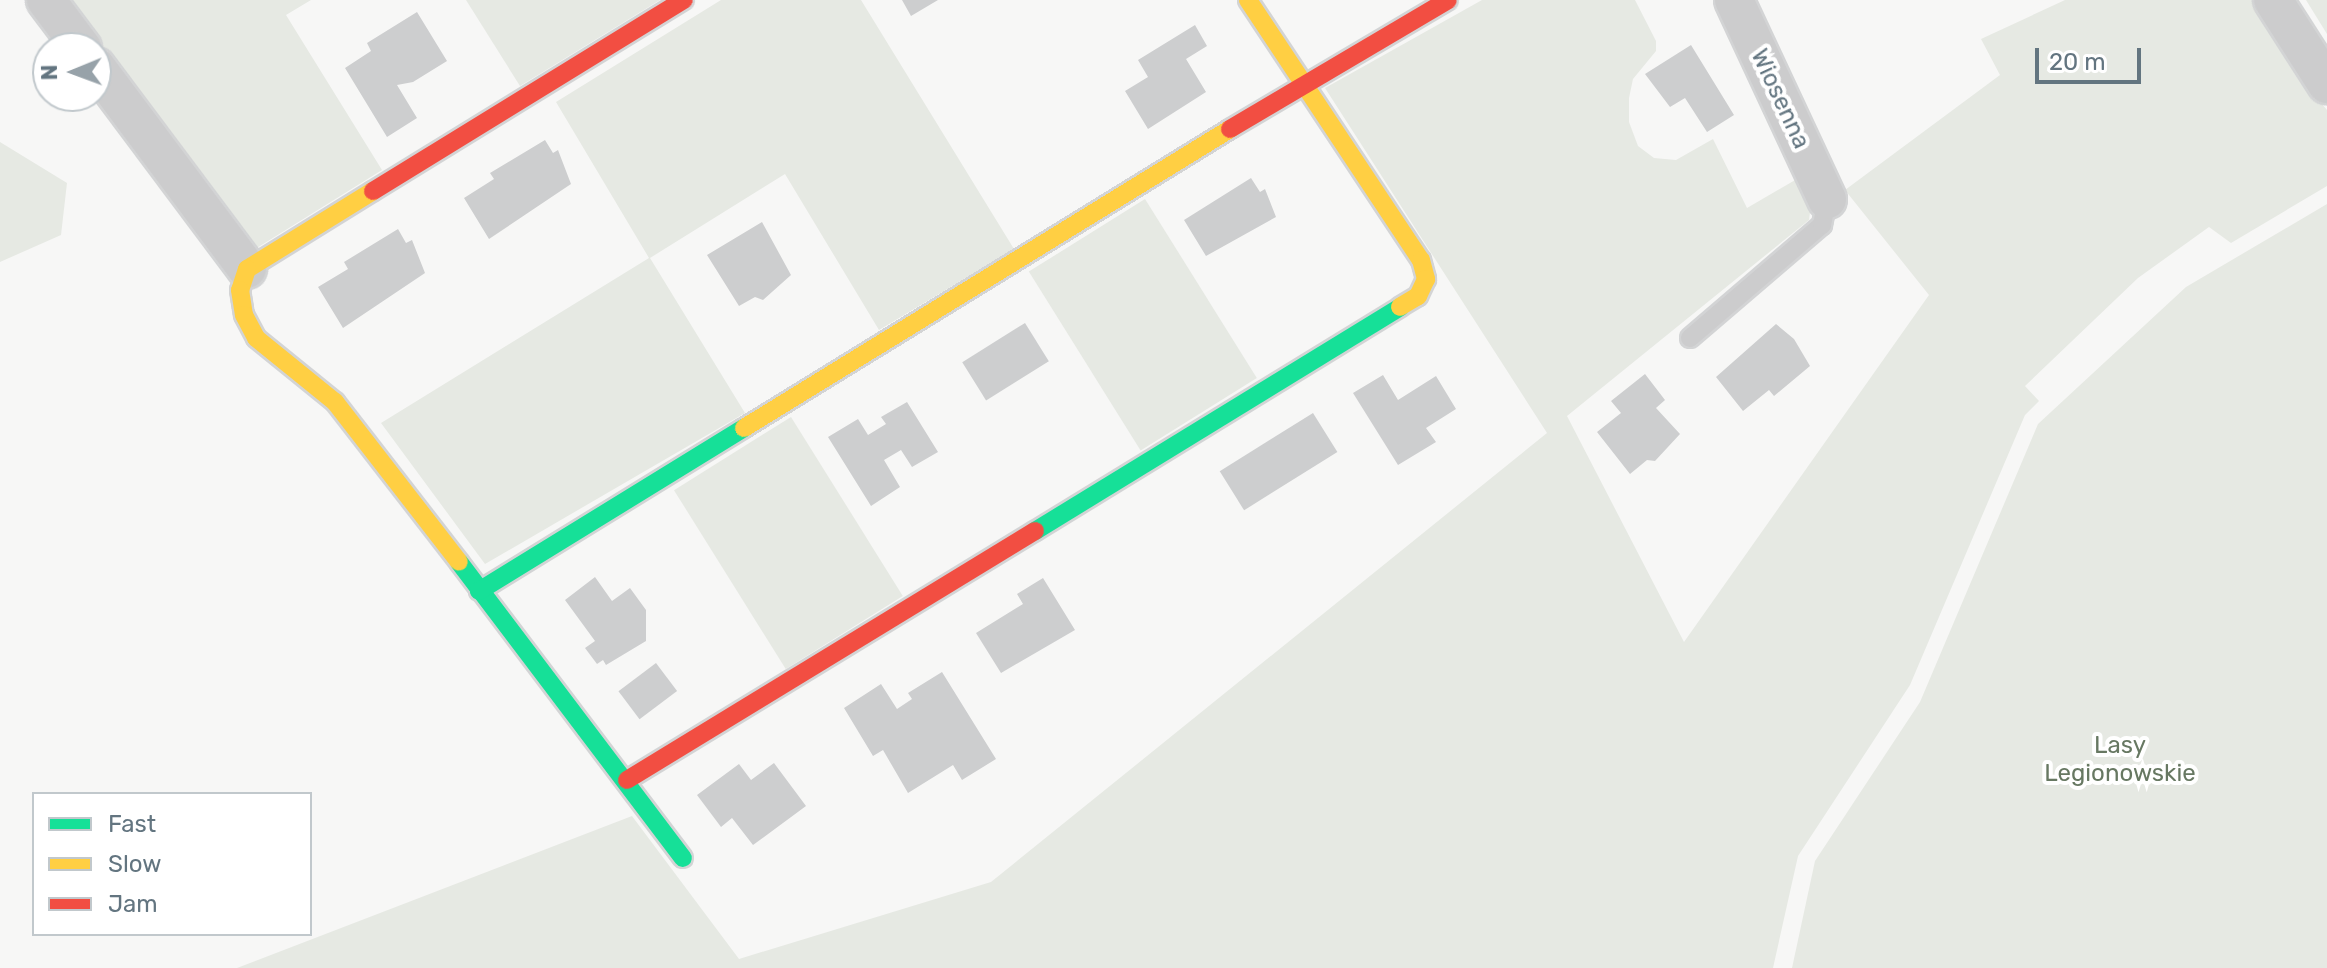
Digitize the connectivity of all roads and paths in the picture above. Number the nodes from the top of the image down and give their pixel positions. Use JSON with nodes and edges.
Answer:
{"nodes":[{"id":1,"x":46,"y":0,"type":"edge"},
{"id":2,"x":684,"y":0,"type":"edge"},
{"id":3,"x":1248,"y":0,"type":"edge"},
{"id":4,"x":1448,"y":0,"type":"edge"},
{"id":5,"x":1734,"y":0,"type":"edge"},
{"id":6,"x":2273,"y":0,"type":"edge"},
{"id":7,"x":70,"y":32,"type":"edge"},
{"id":8,"x":1302,"y":84,"type":"junction"},
{"id":9,"x":2327,"y":84,"type":"edge"},
{"id":10,"x":112,"y":88,"type":"edge"},
{"id":11,"x":1827,"y":199,"type":"joint"},
{"id":12,"x":247,"y":269,"type":"junction"},
{"id":13,"x":1690,"y":338,"type":"dead end"},
{"id":14,"x":479,"y":591,"type":"junction"},
{"id":15,"x":627,"y":780,"type":"junction"},
{"id":16,"x":683,"y":858,"type":"dead end"}],
"edges":[{"from":1,"to":7,"type":"street"},
{"from":2,"to":12,"type":"street"},
{"from":3,"to":8,"type":"street"},
{"from":4,"to":8,"type":"street"},
{"from":5,"to":11,"type":"street","name":"Wiosenna"},
{"from":6,"to":9,"type":"street"},
{"from":8,"to":14,"type":"street"},
{"from":8,"to":15,"type":"street"},
{"from":10,"to":12,"type":"street"},
{"from":11,"to":13,"type":"lane"},
{"from":12,"to":14,"type":"street"},
{"from":14,"to":15,"type":"street"},
{"from":15,"to":16,"type":"street"}]}
